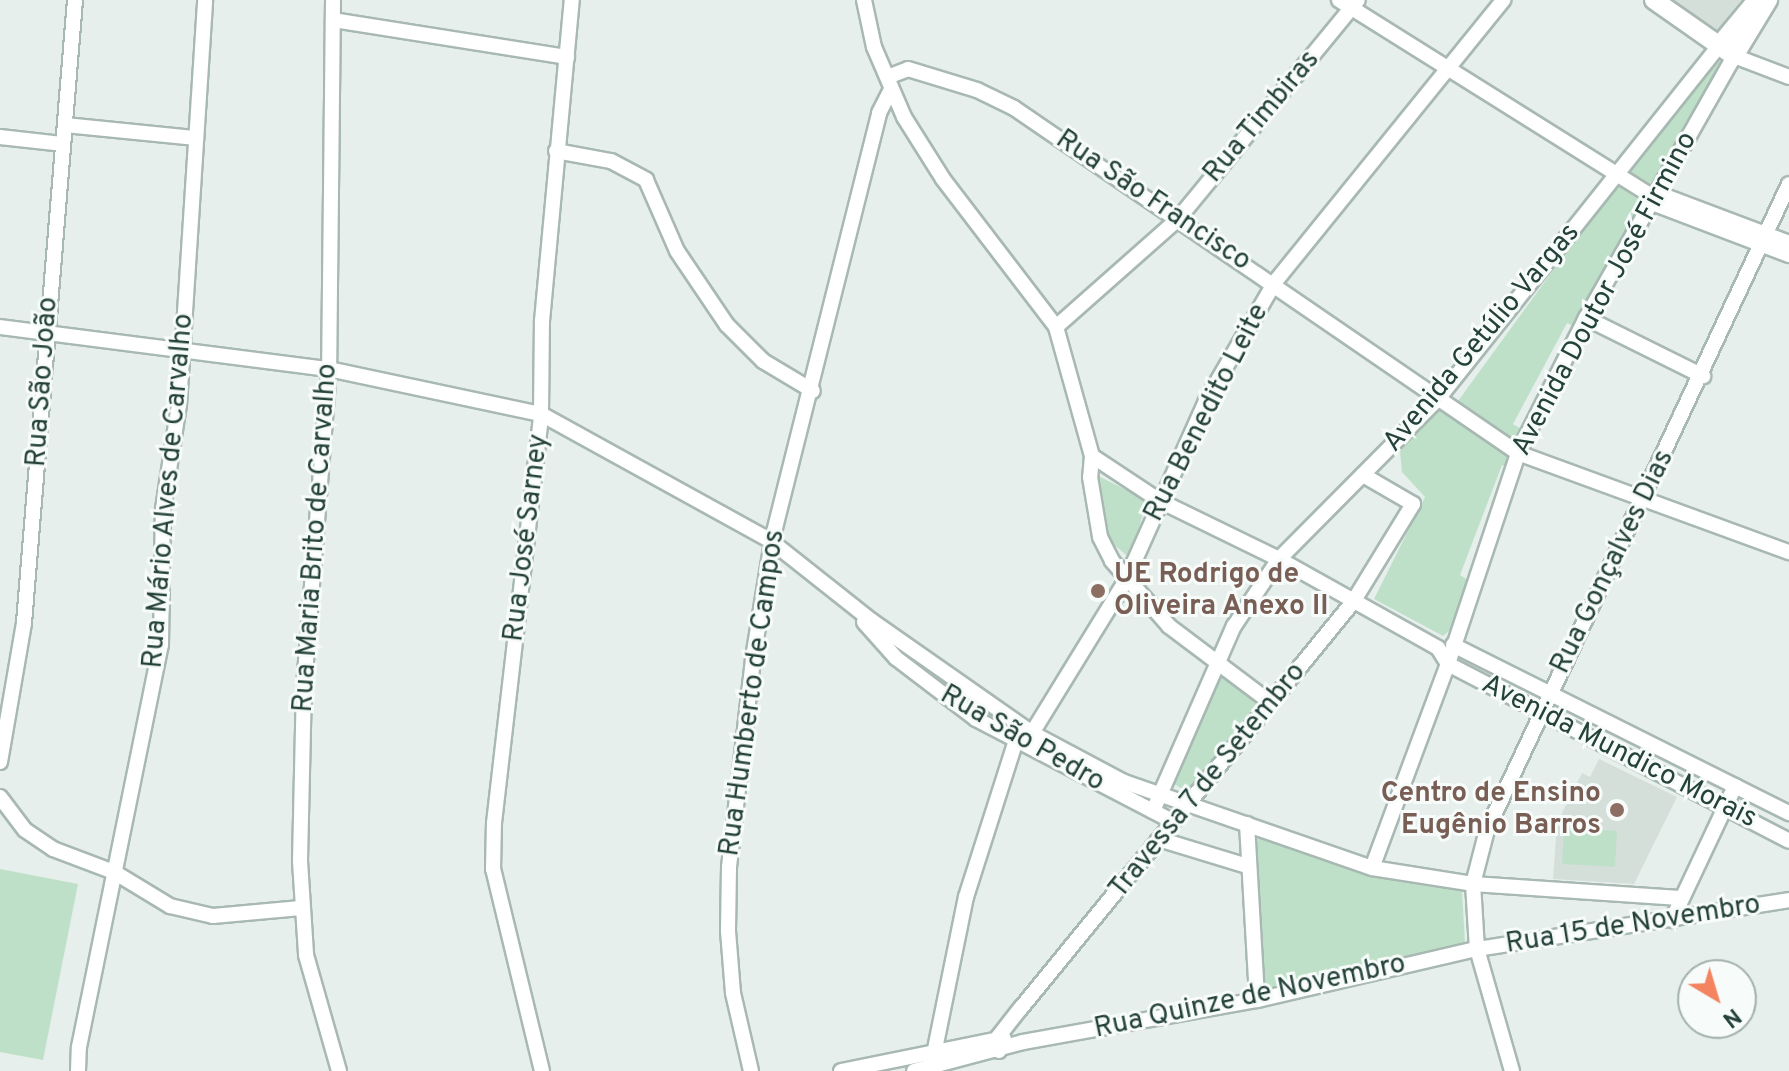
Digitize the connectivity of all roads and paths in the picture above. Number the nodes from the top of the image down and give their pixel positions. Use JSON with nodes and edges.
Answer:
{"nodes":[{"id":1,"x":75,"y":0,"type":"edge"},
{"id":2,"x":205,"y":0,"type":"edge"},
{"id":3,"x":333,"y":0,"type":"edge"},
{"id":4,"x":572,"y":0,"type":"edge"},
{"id":5,"x":864,"y":0,"type":"edge"},
{"id":6,"x":1503,"y":0,"type":"edge"},
{"id":7,"x":1654,"y":0,"type":"edge"},
{"id":8,"x":1757,"y":0,"type":"edge"},
{"id":9,"x":1768,"y":0,"type":"edge"},
{"id":10,"x":1350,"y":3,"type":"edge"},
{"id":11,"x":333,"y":20,"type":"junction"},
{"id":12,"x":1726,"y":51,"type":"junction"},
{"id":13,"x":567,"y":57,"type":"junction"},
{"id":14,"x":1450,"y":68,"type":"junction"},
{"id":15,"x":1789,"y":77,"type":"edge"},
{"id":16,"x":891,"y":82,"type":"junction"},
{"id":17,"x":65,"y":125,"type":"junction"},
{"id":18,"x":0,"y":137,"type":"edge"},
{"id":19,"x":196,"y":138,"type":"junction"},
{"id":20,"x":62,"y":144,"type":"junction"},
{"id":21,"x":556,"y":151,"type":"junction"},
{"id":22,"x":1616,"y":178,"type":"junction"},
{"id":23,"x":1789,"y":184,"type":"edge"},
{"id":24,"x":1655,"y":198,"type":"junction"},
{"id":25,"x":1178,"y":219,"type":"junction"},
{"id":26,"x":1763,"y":242,"type":"junction"},
{"id":27,"x":1789,"y":243,"type":"edge"},
{"id":28,"x":1789,"y":255,"type":"edge"},
{"id":29,"x":1275,"y":282,"type":"junction"},
{"id":30,"x":1586,"y":318,"type":"junction"},
{"id":31,"x":0,"y":327,"type":"edge"},
{"id":32,"x":1056,"y":327,"type":"junction"},
{"id":33,"x":47,"y":331,"type":"junction"},
{"id":34,"x":182,"y":349,"type":"junction"},
{"id":35,"x":329,"y":369,"type":"junction"},
{"id":36,"x":1703,"y":376,"type":"junction"},
{"id":37,"x":813,"y":391,"type":"junction"},
{"id":38,"x":1438,"y":399,"type":"junction"},
{"id":39,"x":541,"y":414,"type":"junction"},
{"id":40,"x":1518,"y":453,"type":"junction"},
{"id":41,"x":1092,"y":456,"type":"junction"},
{"id":42,"x":1363,"y":475,"type":"junction"},
{"id":43,"x":1646,"y":498,"type":"junction"},
{"id":44,"x":1160,"y":501,"type":"junction"},
{"id":45,"x":771,"y":541,"type":"junction"},
{"id":46,"x":1789,"y":552,"type":"edge"},
{"id":47,"x":1279,"y":559,"type":"junction"},
{"id":48,"x":1126,"y":580,"type":"junction"},
{"id":49,"x":1353,"y":602,"type":"junction"},
{"id":50,"x":852,"y":606,"type":"junction"},
{"id":51,"x":1445,"y":646,"type":"junction"},
{"id":52,"x":1216,"y":664,"type":"junction"},
{"id":53,"x":1448,"y":664,"type":"junction"},
{"id":54,"x":1549,"y":694,"type":"junction"},
{"id":55,"x":1271,"y":703,"type":"junction"},
{"id":56,"x":1540,"y":713,"type":"junction"},
{"id":57,"x":1032,"y":733,"type":"junction"},
{"id":58,"x":1015,"y":743,"type":"junction"},
{"id":59,"x":0,"y":762,"type":"edge"},
{"id":60,"x":1735,"y":786,"type":"junction"},
{"id":61,"x":0,"y":797,"type":"edge"},
{"id":62,"x":1157,"y":804,"type":"junction"},
{"id":63,"x":1725,"y":806,"type":"junction"},
{"id":64,"x":1183,"y":807,"type":"junction"},
{"id":65,"x":1789,"y":813,"type":"edge"},
{"id":66,"x":1172,"y":821,"type":"junction"},
{"id":67,"x":1247,"y":824,"type":"junction"},
{"id":68,"x":1162,"y":840,"type":"junction"},
{"id":69,"x":1789,"y":841,"type":"edge"},
{"id":70,"x":1247,"y":866,"type":"junction"},
{"id":71,"x":1372,"y":868,"type":"junction"},
{"id":72,"x":114,"y":872,"type":"junction"},
{"id":73,"x":1473,"y":884,"type":"junction"},
{"id":74,"x":1680,"y":898,"type":"junction"},
{"id":75,"x":1789,"y":900,"type":"edge"},
{"id":76,"x":301,"y":908,"type":"junction"},
{"id":77,"x":1672,"y":920,"type":"junction"},
{"id":78,"x":1477,"y":949,"type":"junction"},
{"id":79,"x":1257,"y":1000,"type":"junction"},
{"id":80,"x":998,"y":1044,"type":"junction"},
{"id":81,"x":935,"y":1049,"type":"junction"},
{"id":82,"x":78,"y":1071,"type":"edge"},
{"id":83,"x":339,"y":1071,"type":"edge"},
{"id":84,"x":542,"y":1071,"type":"edge"},
{"id":85,"x":751,"y":1071,"type":"edge"},
{"id":86,"x":841,"y":1071,"type":"edge"},
{"id":87,"x":914,"y":1071,"type":"edge"},
{"id":88,"x":1512,"y":1071,"type":"edge"}],
"edges":[{"from":1,"to":17,"type":"street","name":"Rua São João"},
{"from":2,"to":19,"type":"street","name":"Rua Mário Alves de Carvalho"},
{"from":3,"to":11,"type":"street","name":"Rua Maria Brito de Carvalho"},
{"from":4,"to":13,"type":"street","name":"Rua José Sarney"},
{"from":5,"to":16,"type":"street"},
{"from":6,"to":14,"type":"street","name":"Rua Benedito Leite"},
{"from":7,"to":12,"type":"street"},
{"from":8,"to":12,"type":"street","name":"Avenida Doutor José Firmino"},
{"from":9,"to":12,"type":"street","name":"Avenida Doutor José Firmino"},
{"from":10,"to":14,"type":"street"},
{"from":10,"to":25,"type":"street","name":"Rua Timbiras"},
{"from":11,"to":13,"type":"street"},
{"from":11,"to":35,"type":"street","name":"Rua Maria Brito de Carvalho"},
{"from":12,"to":15,"type":"street"},
{"from":12,"to":22,"type":"street","name":"Avenida Getúlio Vargas"},
{"from":12,"to":24,"type":"street","name":"Avenida Doutor José Firmino"},
{"from":13,"to":21,"type":"street","name":"Rua José Sarney"},
{"from":14,"to":22,"type":"street"},
{"from":14,"to":29,"type":"street","name":"Rua Benedito Leite"},
{"from":16,"to":25,"type":"street","name":"Rua São Francisco"},
{"from":16,"to":32,"type":"street"},
{"from":16,"to":37,"type":"street","name":"Rua Humberto de Campos"},
{"from":17,"to":19,"type":"street"},
{"from":17,"to":20,"type":"street","name":"Rua São João"},
{"from":18,"to":20,"type":"street"},
{"from":19,"to":34,"type":"street","name":"Rua Mário Alves de Carvalho"},
{"from":20,"to":33,"type":"street","name":"Rua São João"},
{"from":21,"to":37,"type":"street"},
{"from":21,"to":39,"type":"street","name":"Rua José Sarney"},
{"from":22,"to":24,"type":"street"},
{"from":22,"to":38,"type":"street","name":"Avenida Getúlio Vargas"},
{"from":23,"to":26,"type":"street","name":"Rua Gonçalves Dias"},
{"from":24,"to":26,"type":"street"},
{"from":24,"to":30,"type":"street","name":"Avenida Doutor José Firmino"},
{"from":25,"to":29,"type":"street","name":"Rua São Francisco"},
{"from":25,"to":32,"type":"street","name":"Rua Timbiras"},
{"from":26,"to":27,"type":"street"},
{"from":26,"to":28,"type":"street"},
{"from":26,"to":36,"type":"street","name":"Rua Gonçalves Dias"},
{"from":29,"to":38,"type":"street","name":"Rua São Francisco"},
{"from":29,"to":44,"type":"street","name":"Rua Benedito Leite"},
{"from":30,"to":36,"type":"street"},
{"from":30,"to":40,"type":"street","name":"Avenida Doutor José Firmino"},
{"from":31,"to":33,"type":"street","name":"Rua São Pedro"},
{"from":32,"to":41,"type":"street"},
{"from":33,"to":34,"type":"street","name":"Rua São Pedro"},
{"from":33,"to":59,"type":"street","name":"Rua São João"},
{"from":34,"to":35,"type":"street","name":"Rua São Pedro"},
{"from":34,"to":72,"type":"street","name":"Rua Mário Alves de Carvalho"},
{"from":35,"to":39,"type":"street","name":"Rua São Pedro"},
{"from":35,"to":76,"type":"street","name":"Rua Maria Brito de Carvalho"},
{"from":36,"to":43,"type":"street","name":"Rua Gonçalves Dias"},
{"from":37,"to":45,"type":"street","name":"Rua Humberto de Campos"},
{"from":38,"to":40,"type":"street","name":"Rua São Francisco"},
{"from":38,"to":42,"type":"street","name":"Avenida Getúlio Vargas"},
{"from":39,"to":45,"type":"street","name":"Rua São Pedro"},
{"from":39,"to":84,"type":"street","name":"Rua José Sarney"},
{"from":40,"to":43,"type":"street","name":"Rua São Francisco"},
{"from":40,"to":51,"type":"street","name":"Avenida Doutor José Firmino"},
{"from":41,"to":44,"type":"street","name":"Avenida Mundico Morais"},
{"from":41,"to":48,"type":"street"},
{"from":42,"to":47,"type":"street","name":"Avenida Getúlio Vargas"},
{"from":42,"to":49,"type":"street","name":"Travessa 7 de Setembro"},
{"from":43,"to":46,"type":"street","name":"Rua São Francisco"},
{"from":43,"to":54,"type":"street","name":"Rua Gonçalves Dias"},
{"from":44,"to":47,"type":"street","name":"Avenida Mundico Morais"},
{"from":44,"to":48,"type":"street","name":"Rua Benedito Leite"},
{"from":45,"to":50,"type":"street","name":"Rua São Pedro"},
{"from":45,"to":85,"type":"street","name":"Rua Humberto de Campos"},
{"from":47,"to":49,"type":"street","name":"Avenida Mundico Morais"},
{"from":47,"to":52,"type":"street","name":"Avenida Getúlio Vargas"},
{"from":48,"to":52,"type":"street"},
{"from":48,"to":57,"type":"street","name":"Rua Benedito Leite"},
{"from":49,"to":51,"type":"street","name":"Avenida Mundico Morais"},
{"from":49,"to":55,"type":"street","name":"Travessa 7 de Setembro"},
{"from":50,"to":57,"type":"street","name":"Rua São Pedro"},
{"from":50,"to":58,"type":"street","name":"Rua São Pedro"},
{"from":51,"to":53,"type":"street"},
{"from":51,"to":54,"type":"street","name":"Avenida Mundico Morais"},
{"from":52,"to":55,"type":"street"},
{"from":52,"to":62,"type":"street","name":"Avenida Getúlio Vargas"},
{"from":53,"to":56,"type":"street","name":"Avenida Mundico Morais"},
{"from":53,"to":71,"type":"street"},
{"from":54,"to":56,"type":"street","name":"Rua Gonçalves Dias"},
{"from":54,"to":60,"type":"street","name":"Avenida Mundico Morais"},
{"from":55,"to":64,"type":"street","name":"Travessa 7 de Setembro"},
{"from":56,"to":63,"type":"street","name":"Avenida Mundico Morais"},
{"from":56,"to":73,"type":"street","name":"Rua Gonçalves Dias"},
{"from":57,"to":62,"type":"street","name":"Rua São Pedro"},
{"from":58,"to":62,"type":"street","name":"Rua São Pedro"},
{"from":58,"to":81,"type":"street"},
{"from":60,"to":63,"type":"street"},
{"from":60,"to":65,"type":"street","name":"Avenida Mundico Morais"},
{"from":61,"to":72,"type":"street"},
{"from":62,"to":64,"type":"street","name":"Rua São Pedro"},
{"from":62,"to":66,"type":"street","name":"Rua São Pedro"},
{"from":63,"to":69,"type":"street","name":"Avenida Mundico Morais"},
{"from":63,"to":74,"type":"street"},
{"from":64,"to":66,"type":"street","name":"Travessa 7 de Setembro"},
{"from":64,"to":67,"type":"street","name":"Rua São Pedro"},
{"from":66,"to":68,"type":"street","name":"Travessa 7 de Setembro"},
{"from":67,"to":70,"type":"street"},
{"from":67,"to":71,"type":"street","name":"Rua São Pedro"},
{"from":68,"to":70,"type":"street"},
{"from":68,"to":80,"type":"street","name":"Travessa 7 de Setembro"},
{"from":70,"to":79,"type":"street"},
{"from":71,"to":73,"type":"street","name":"Rua São Pedro"},
{"from":72,"to":76,"type":"street"},
{"from":72,"to":82,"type":"street","name":"Rua Mário Alves de Carvalho"},
{"from":73,"to":74,"type":"street","name":"Rua São Pedro"},
{"from":73,"to":78,"type":"street","name":"Rua Gonçalves Dias"},
{"from":74,"to":77,"type":"street"},
{"from":75,"to":77,"type":"street","name":"Rua 15 de Novembro"},
{"from":76,"to":83,"type":"street","name":"Rua Maria Brito de Carvalho"},
{"from":77,"to":78,"type":"street","name":"Rua 15 de Novembro"},
{"from":78,"to":79,"type":"street","name":"Rua Quinze de Novembro"},
{"from":78,"to":88,"type":"street","name":"Rua Gonçalves Dias"},
{"from":79,"to":80,"type":"street","name":"Rua Quinze de Novembro"},
{"from":80,"to":81,"type":"street"},
{"from":80,"to":87,"type":"street"},
{"from":81,"to":86,"type":"street"}]}
